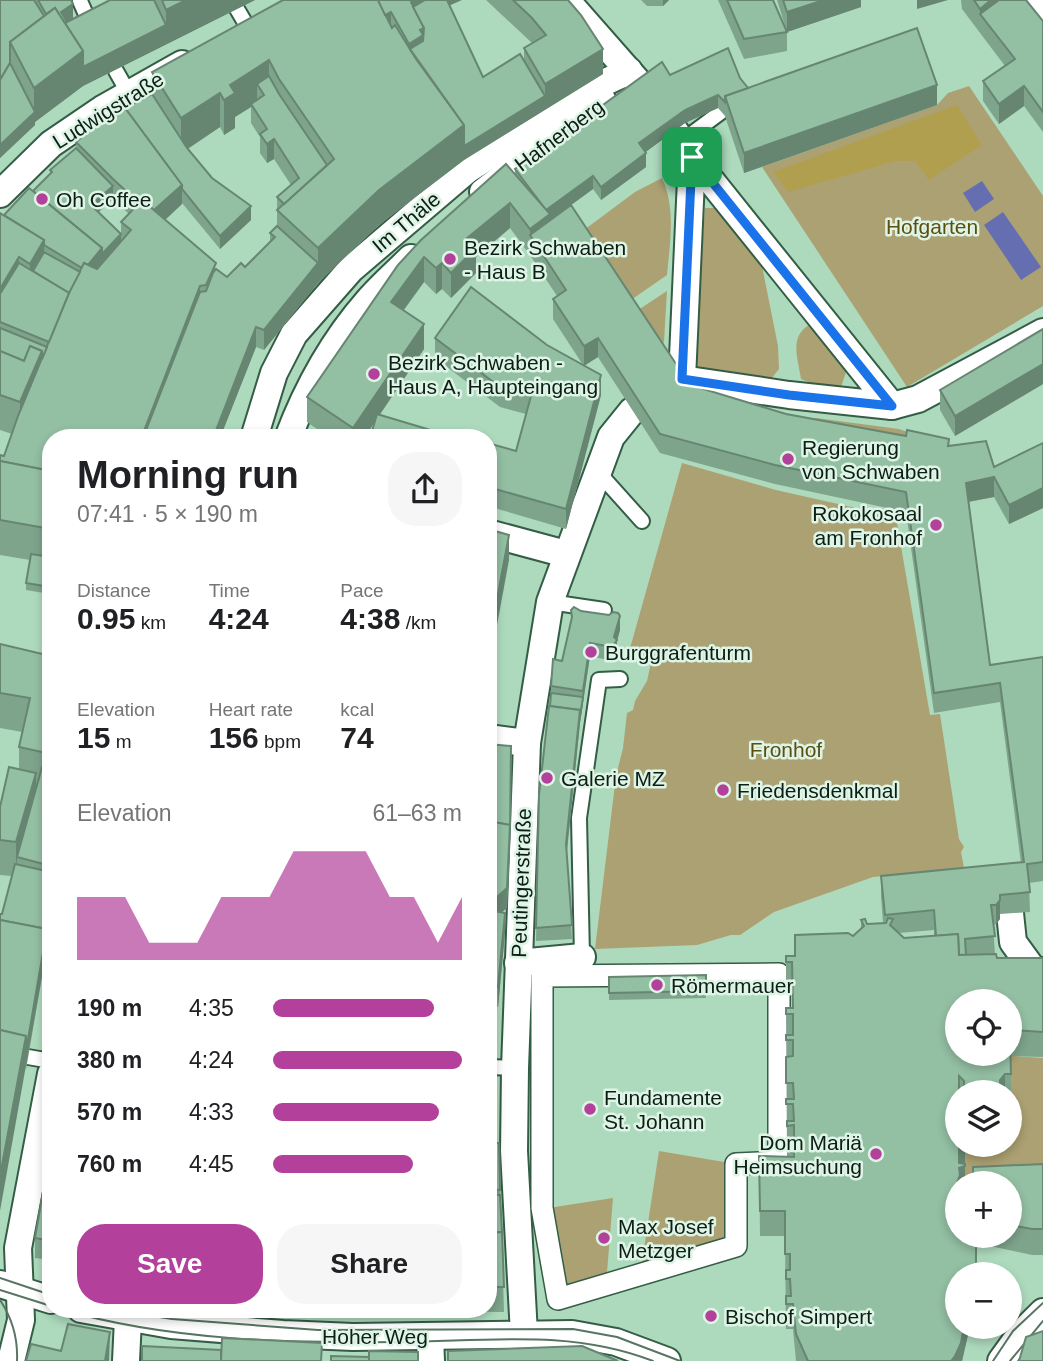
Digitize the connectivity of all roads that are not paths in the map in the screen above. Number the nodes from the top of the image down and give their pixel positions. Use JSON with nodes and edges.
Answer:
{"nodes":[{"id":1,"x":566,"y":0,"type":"edge"},
{"id":2,"x":1031,"y":0,"type":"edge"},
{"id":3,"x":80,"y":1,"type":"edge"},
{"id":4,"x":1043,"y":16,"type":"edge"},
{"id":5,"x":253,"y":25,"type":"edge"},
{"id":6,"x":92,"y":28,"type":"edge"},
{"id":7,"x":224,"y":40,"type":"edge"},
{"id":8,"x":200,"y":54,"type":"edge"},
{"id":9,"x":116,"y":71,"type":"edge"},
{"id":10,"x":636,"y":80,"type":"junction"},
{"id":11,"x":129,"y":94,"type":"junction"},
{"id":12,"x":721,"y":112,"type":"edge"},
{"id":13,"x":683,"y":143,"type":"junction"},
{"id":14,"x":0,"y":194,"type":"edge"},
{"id":15,"x":468,"y":203,"type":"edge"},
{"id":16,"x":430,"y":238,"type":"edge"},
{"id":17,"x":1043,"y":332,"type":"edge"},
{"id":18,"x":892,"y":406,"type":"junction"},
{"id":19,"x":632,"y":411,"type":"edge"},
{"id":20,"x":257,"y":429,"type":"edge"},
{"id":21,"x":291,"y":429,"type":"edge"},
{"id":22,"x":598,"y":472,"type":"junction"},
{"id":23,"x":642,"y":521,"type":"dead end"},
{"id":24,"x":497,"y":535,"type":"edge"},
{"id":25,"x":566,"y":554,"type":"junction"},
{"id":26,"x":550,"y":602,"type":"junction"},
{"id":27,"x":604,"y":610,"type":"dead end"},
{"id":28,"x":620,"y":678,"type":"dead end"},
{"id":29,"x":497,"y":739,"type":"edge"},
{"id":30,"x":527,"y":743,"type":"junction"},
{"id":31,"x":1010,"y":914,"type":"edge"},
{"id":32,"x":582,"y":957,"type":"joint"},
{"id":33,"x":518,"y":963,"type":"junction"},
{"id":34,"x":1043,"y":971,"type":"edge"},
{"id":35,"x":779,"y":974,"type":"joint"},
{"id":36,"x":28,"y":1056,"type":"edge"},
{"id":37,"x":42,"y":1059,"type":"edge"},
{"id":38,"x":497,"y":1067,"type":"edge"},
{"id":39,"x":514,"y":1068,"type":"junction"},
{"id":40,"x":42,"y":1121,"type":"edge"},
{"id":41,"x":10,"y":1287,"type":"edge"},
{"id":42,"x":42,"y":1297,"type":"edge"},
{"id":43,"x":1043,"y":1312,"type":"edge"},
{"id":44,"x":140,"y":1318,"type":"edge"},
{"id":45,"x":146,"y":1318,"type":"edge"},
{"id":46,"x":524,"y":1334,"type":"junction"},
{"id":47,"x":431,"y":1348,"type":"edge"},
{"id":48,"x":11,"y":1361,"type":"edge"},
{"id":49,"x":125,"y":1361,"type":"edge"},
{"id":50,"x":667,"y":1361,"type":"edge"},
{"id":51,"x":1001,"y":1361,"type":"edge"}],
"edges":[{"from":1,"to":10,"type":"street"},
{"from":2,"to":4,"type":"street"},
{"from":3,"to":6,"type":"lane"},
{"from":5,"to":7,"type":"street"},
{"from":8,"to":11,"type":"street","name":"Ludwigstraße"},
{"from":9,"to":11,"type":"lane"},
{"from":10,"to":15,"type":"street","name":"Hafnerberg"},
{"from":10,"to":20,"type":"street","name":"Im Thäle"},
{"from":11,"to":14,"type":"street","name":"Ludwigstraße"},
{"from":12,"to":13,"type":"lane"},
{"from":13,"to":18,"type":"street"},
{"from":13,"to":18,"type":"street"},
{"from":16,"to":21,"type":"street"},
{"from":17,"to":18,"type":"street"},
{"from":19,"to":22,"type":"street","name":"Peutingerstraße"},
{"from":22,"to":23,"type":"lane"},
{"from":22,"to":25,"type":"street","name":"Peutingerstraße"},
{"from":24,"to":25,"type":"street"},
{"from":25,"to":26,"type":"street","name":"Peutingerstraße"},
{"from":26,"to":27,"type":"lane"},
{"from":26,"to":30,"type":"street","name":"Peutingerstraße"},
{"from":28,"to":32,"type":"lane"},
{"from":29,"to":30,"type":"street"},
{"from":30,"to":33,"type":"street","name":"Peutingerstraße"},
{"from":31,"to":34,"type":"street"},
{"from":32,"to":33,"type":"street"},
{"from":33,"to":39,"type":"street","name":"Peutingerstraße"},
{"from":35,"to":35,"type":"street"},
{"from":36,"to":37,"type":"lane"},
{"from":38,"to":39,"type":"lane"},
{"from":39,"to":46,"type":"street","name":"Peutingerstraße"},
{"from":40,"to":41,"type":"street"},
{"from":41,"to":42,"type":"street"},
{"from":41,"to":48,"type":"street"},
{"from":43,"to":51,"type":"street"},
{"from":44,"to":49,"type":"street"},
{"from":45,"to":47,"type":"street","name":"Hoher Weg"},
{"from":46,"to":47,"type":"street","name":"Hoher Weg"},
{"from":46,"to":50,"type":"street","name":"Hoher Weg"}]}
